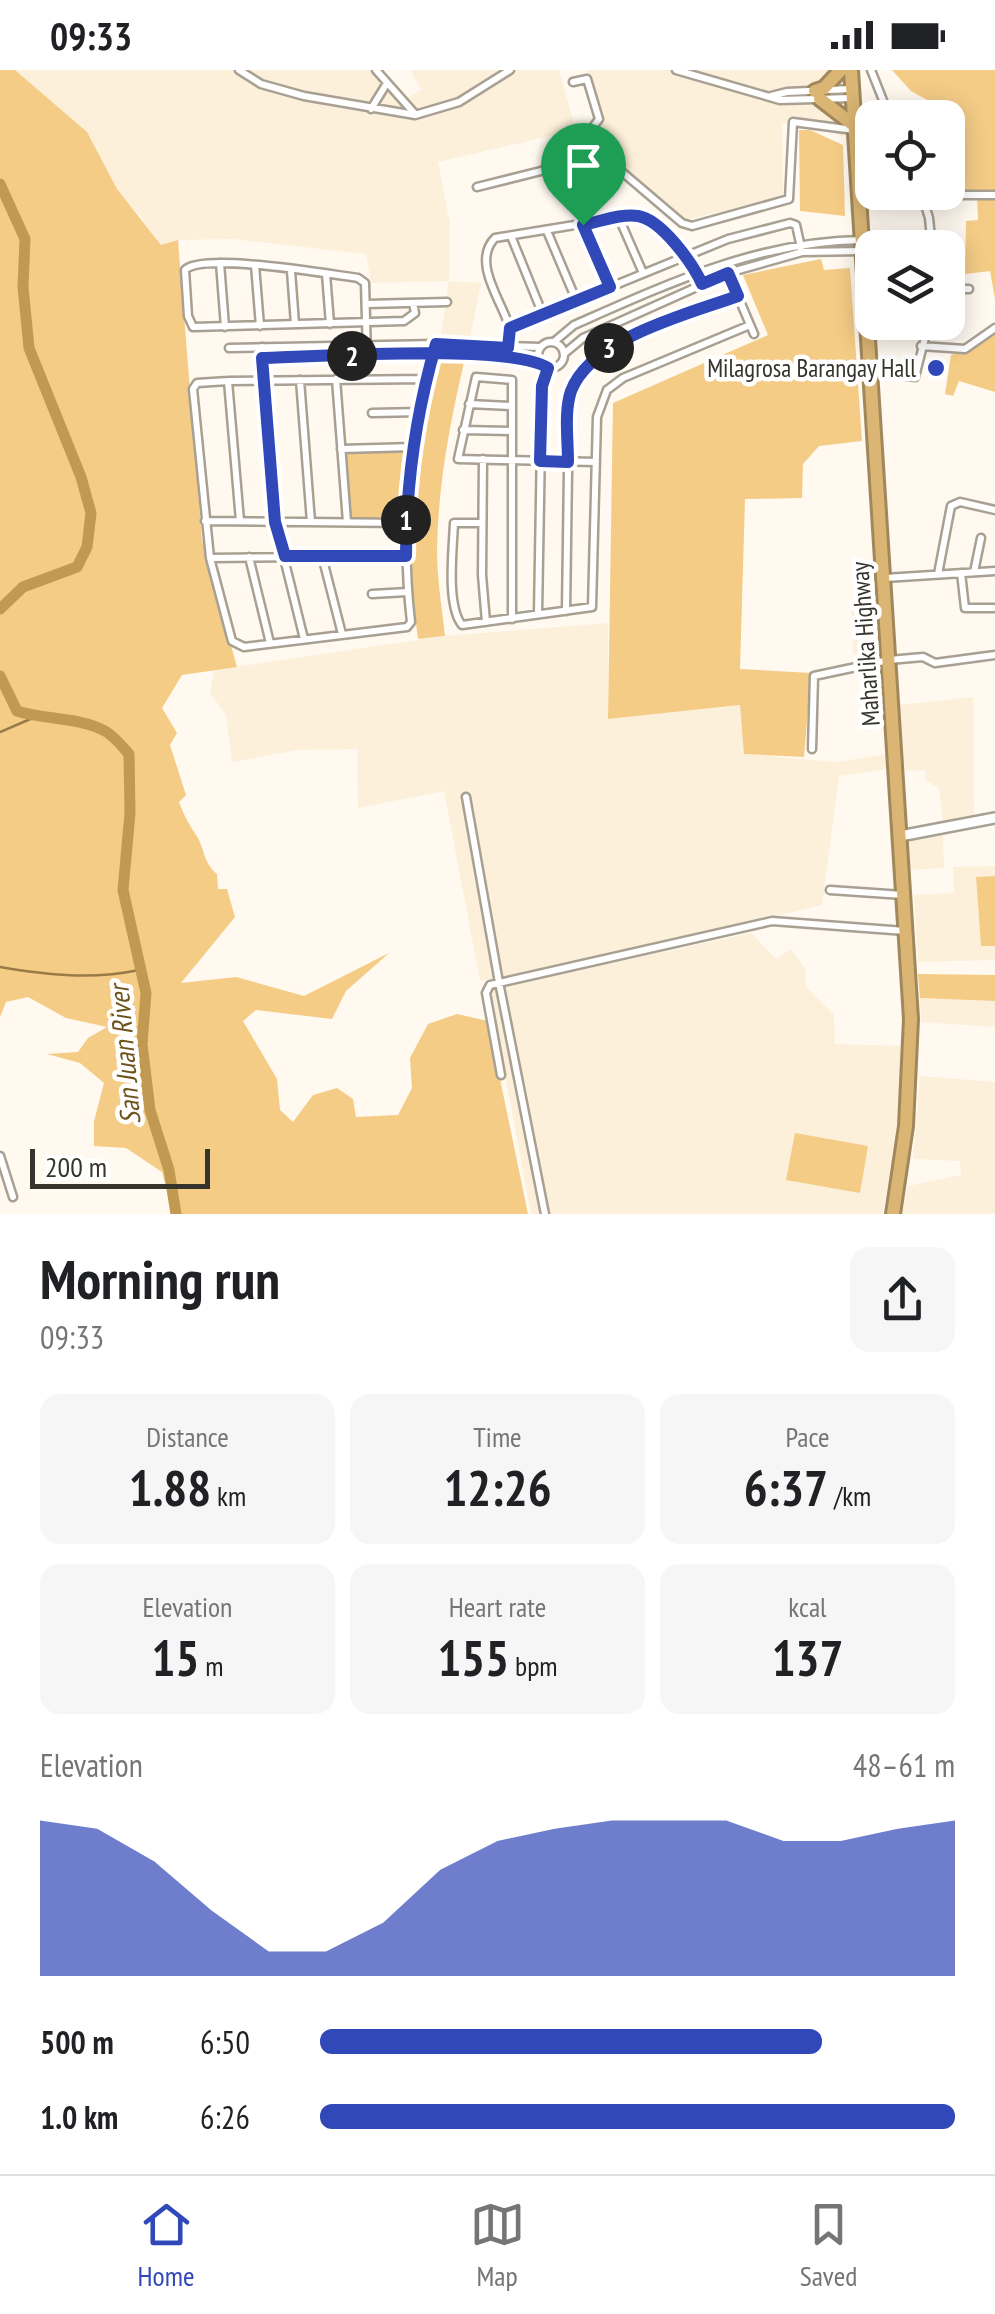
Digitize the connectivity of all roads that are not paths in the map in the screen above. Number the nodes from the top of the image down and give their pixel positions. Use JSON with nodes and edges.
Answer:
{"nodes":[{"id":1,"x":239,"y":70,"type":"edge"},
{"id":2,"x":376,"y":70,"type":"edge"},
{"id":3,"x":510,"y":70,"type":"edge"},
{"id":4,"x":676,"y":70,"type":"edge"},
{"id":5,"x":840,"y":70,"type":"edge"},
{"id":6,"x":852,"y":70,"type":"edge"},
{"id":7,"x":871,"y":70,"type":"edge"},
{"id":8,"x":574,"y":82,"type":"dead end"},
{"id":9,"x":387,"y":83,"type":"junction"},
{"id":10,"x":853,"y":94,"type":"junction"},
{"id":11,"x":818,"y":95,"type":"junction"},
{"id":12,"x":883,"y":100,"type":"edge"},
{"id":13,"x":371,"y":109,"type":"junction"},
{"id":14,"x":415,"y":115,"type":"junction"},
{"id":15,"x":855,"y":128,"type":"junction"},
{"id":16,"x":605,"y":155,"type":"junction"},
{"id":17,"x":478,"y":187,"type":"dead end"},
{"id":18,"x":965,"y":195,"type":"edge"},
{"id":19,"x":995,"y":195,"type":"edge"},
{"id":20,"x":619,"y":218,"type":"junction"},
{"id":21,"x":583,"y":225,"type":"junction"},
{"id":22,"x":547,"y":230,"type":"junction"},
{"id":23,"x":511,"y":236,"type":"junction"},
{"id":24,"x":855,"y":245,"type":"edge"},
{"id":25,"x":801,"y":248,"type":"junction"},
{"id":26,"x":686,"y":254,"type":"junction"},
{"id":27,"x":220,"y":263,"type":"junction"},
{"id":28,"x":256,"y":265,"type":"junction"},
{"id":29,"x":291,"y":271,"type":"junction"},
{"id":30,"x":696,"y":272,"type":"junction"},
{"id":31,"x":643,"y":273,"type":"junction"},
{"id":32,"x":728,"y":273,"type":"junction"},
{"id":33,"x":326,"y":274,"type":"junction"},
{"id":34,"x":702,"y":284,"type":"junction"},
{"id":35,"x":610,"y":287,"type":"junction"},
{"id":36,"x":965,"y":288,"type":"edge"},
{"id":37,"x":969,"y":288,"type":"dead end"},
{"id":38,"x":738,"y":296,"type":"junction"},
{"id":39,"x":414,"y":302,"type":"junction"},
{"id":40,"x":446,"y":302,"type":"dead end"},
{"id":41,"x":577,"y":302,"type":"junction"},
{"id":42,"x":366,"y":304,"type":"junction"},
{"id":43,"x":543,"y":315,"type":"junction"},
{"id":44,"x":366,"y":322,"type":"junction"},
{"id":45,"x":295,"y":324,"type":"junction"},
{"id":46,"x":330,"y":324,"type":"junction"},
{"id":47,"x":750,"y":325,"type":"junction"},
{"id":48,"x":260,"y":326,"type":"junction"},
{"id":49,"x":225,"y":327,"type":"junction"},
{"id":50,"x":510,"y":328,"type":"junction"},
{"id":51,"x":995,"y":328,"type":"edge"},
{"id":52,"x":754,"y":334,"type":"dead end"},
{"id":53,"x":868,"y":340,"type":"edge"},
{"id":54,"x":924,"y":340,"type":"edge"},
{"id":55,"x":556,"y":342,"type":"junction"},
{"id":56,"x":436,"y":344,"type":"junction"},
{"id":57,"x":367,"y":345,"type":"junction"},
{"id":58,"x":262,"y":346,"type":"junction"},
{"id":59,"x":922,"y":346,"type":"junction"},
{"id":60,"x":540,"y":347,"type":"junction"},
{"id":61,"x":229,"y":348,"type":"dead end"},
{"id":62,"x":508,"y":348,"type":"junction"},
{"id":63,"x":565,"y":353,"type":"junction"},
{"id":64,"x":433,"y":354,"type":"junction"},
{"id":65,"x":367,"y":356,"type":"junction"},
{"id":66,"x":262,"y":358,"type":"junction"},
{"id":67,"x":544,"y":366,"type":"junction"},
{"id":68,"x":870,"y":370,"type":"junction"},
{"id":69,"x":428,"y":378,"type":"junction"},
{"id":70,"x":263,"y":380,"type":"junction"},
{"id":71,"x":300,"y":380,"type":"junction"},
{"id":72,"x":336,"y":380,"type":"junction"},
{"id":73,"x":228,"y":382,"type":"junction"},
{"id":74,"x":469,"y":404,"type":"junction"},
{"id":75,"x":512,"y":406,"type":"junction"},
{"id":76,"x":422,"y":412,"type":"junction"},
{"id":77,"x":372,"y":413,"type":"dead end"},
{"id":78,"x":463,"y":430,"type":"junction"},
{"id":79,"x":511,"y":431,"type":"junction"},
{"id":80,"x":413,"y":447,"type":"junction"},
{"id":81,"x":341,"y":449,"type":"junction"},
{"id":82,"x":482,"y":459,"type":"junction"},
{"id":83,"x":510,"y":460,"type":"junction"},
{"id":84,"x":540,"y":461,"type":"junction"},
{"id":85,"x":568,"y":462,"type":"junction"},
{"id":86,"x":596,"y":462,"type":"junction"},
{"id":87,"x":995,"y":510,"type":"edge"},
{"id":88,"x":205,"y":521,"type":"junction"},
{"id":89,"x":240,"y":522,"type":"junction"},
{"id":90,"x":275,"y":522,"type":"junction"},
{"id":91,"x":311,"y":522,"type":"junction"},
{"id":92,"x":347,"y":522,"type":"junction"},
{"id":93,"x":406,"y":523,"type":"junction"},
{"id":94,"x":482,"y":523,"type":"junction"},
{"id":95,"x":982,"y":538,"type":"dead end"},
{"id":96,"x":285,"y":556,"type":"junction"},
{"id":97,"x":322,"y":556,"type":"junction"},
{"id":98,"x":406,"y":556,"type":"junction"},
{"id":99,"x":249,"y":557,"type":"junction"},
{"id":100,"x":210,"y":558,"type":"junction"},
{"id":101,"x":995,"y":571,"type":"edge"},
{"id":102,"x":974,"y":572,"type":"junction"},
{"id":103,"x":961,"y":573,"type":"junction"},
{"id":104,"x":938,"y":574,"type":"junction"},
{"id":105,"x":884,"y":578,"type":"junction"},
{"id":106,"x":407,"y":592,"type":"junction"},
{"id":107,"x":372,"y":594,"type":"dead end"},
{"id":108,"x":995,"y":608,"type":"edge"},
{"id":109,"x":566,"y":611,"type":"junction"},
{"id":110,"x":538,"y":614,"type":"junction"},
{"id":111,"x":512,"y":619,"type":"junction"},
{"id":112,"x":486,"y":622,"type":"junction"},
{"id":113,"x":342,"y":634,"type":"junction"},
{"id":114,"x":304,"y":639,"type":"junction"},
{"id":115,"x":270,"y":643,"type":"junction"},
{"id":116,"x":995,"y":654,"type":"edge"},
{"id":117,"x":889,"y":660,"type":"junction"},
{"id":118,"x":812,"y":748,"type":"dead end"},
{"id":119,"x":466,"y":797,"type":"dead end"},
{"id":120,"x":995,"y":818,"type":"edge"},
{"id":121,"x":900,"y":836,"type":"junction"},
{"id":122,"x":830,"y":890,"type":"dead end"},
{"id":123,"x":904,"y":895,"type":"junction"},
{"id":124,"x":907,"y":931,"type":"junction"},
{"id":125,"x":499,"y":983,"type":"junction"},
{"id":126,"x":501,"y":1075,"type":"dead end"},
{"id":127,"x":0,"y":1156,"type":"edge"},
{"id":128,"x":12,"y":1197,"type":"dead end"},
{"id":129,"x":545,"y":1214,"type":"edge"},
{"id":130,"x":893,"y":1214,"type":"edge"}],
"edges":[{"from":1,"to":13,"type":"street"},
{"from":2,"to":9,"type":"street"},
{"from":3,"to":14,"type":"street"},
{"from":4,"to":11,"type":"street"},
{"from":5,"to":11,"type":"highway"},
{"from":6,"to":10,"type":"highway","name":"Maharlika Highway"},
{"from":7,"to":12,"type":"street"},
{"from":8,"to":16,"type":"street"},
{"from":9,"to":13,"type":"street"},
{"from":9,"to":14,"type":"street"},
{"from":10,"to":11,"type":"street"},
{"from":10,"to":15,"type":"highway","name":"Maharlika Highway"},
{"from":11,"to":15,"type":"highway"},
{"from":13,"to":14,"type":"street"},
{"from":15,"to":16,"type":"street"},
{"from":16,"to":17,"type":"street"},
{"from":18,"to":19,"type":"street"},
{"from":20,"to":21,"type":"street"},
{"from":20,"to":26,"type":"street"},
{"from":20,"to":31,"type":"street"},
{"from":21,"to":22,"type":"street"},
{"from":21,"to":35,"type":"street"},
{"from":22,"to":23,"type":"street"},
{"from":22,"to":41,"type":"street"},
{"from":23,"to":43,"type":"street"},
{"from":23,"to":50,"type":"street"},
{"from":24,"to":25,"type":"street"},
{"from":25,"to":26,"type":"street"},
{"from":25,"to":30,"type":"street"},
{"from":25,"to":32,"type":"street"},
{"from":26,"to":30,"type":"street"},
{"from":26,"to":31,"type":"street"},
{"from":27,"to":28,"type":"street"},
{"from":27,"to":49,"type":"street"},
{"from":27,"to":49,"type":"street"},
{"from":28,"to":29,"type":"street"},
{"from":28,"to":48,"type":"street"},
{"from":29,"to":33,"type":"street"},
{"from":29,"to":45,"type":"street"},
{"from":30,"to":34,"type":"street"},
{"from":30,"to":55,"type":"street"},
{"from":31,"to":35,"type":"street"},
{"from":32,"to":34,"type":"street"},
{"from":32,"to":38,"type":"street"},
{"from":33,"to":42,"type":"street"},
{"from":33,"to":46,"type":"street"},
{"from":34,"to":63,"type":"street"},
{"from":35,"to":41,"type":"street"},
{"from":36,"to":37,"type":"street"},
{"from":38,"to":47,"type":"street"},
{"from":38,"to":85,"type":"street"},
{"from":39,"to":40,"type":"street"},
{"from":39,"to":42,"type":"street"},
{"from":39,"to":44,"type":"street"},
{"from":41,"to":43,"type":"street"},
{"from":42,"to":44,"type":"street"},
{"from":43,"to":50,"type":"street"},
{"from":44,"to":46,"type":"street"},
{"from":44,"to":57,"type":"street"},
{"from":45,"to":46,"type":"street"},
{"from":45,"to":48,"type":"street"},
{"from":47,"to":52,"type":"street"},
{"from":47,"to":86,"type":"street"},
{"from":48,"to":49,"type":"street"},
{"from":50,"to":62,"type":"street"},
{"from":51,"to":59,"type":"street"},
{"from":53,"to":68,"type":"highway","name":"Maharlika Highway"},
{"from":54,"to":59,"type":"street"},
{"from":55,"to":60,"type":"street"},
{"from":55,"to":63,"type":"street"},
{"from":56,"to":57,"type":"street"},
{"from":56,"to":62,"type":"street"},
{"from":56,"to":64,"type":"street"},
{"from":57,"to":58,"type":"street"},
{"from":57,"to":65,"type":"street"},
{"from":58,"to":61,"type":"street"},
{"from":58,"to":66,"type":"street"},
{"from":59,"to":68,"type":"street"},
{"from":60,"to":62,"type":"street"},
{"from":60,"to":67,"type":"street"},
{"from":63,"to":67,"type":"street"},
{"from":64,"to":65,"type":"street"},
{"from":64,"to":67,"type":"street"},
{"from":64,"to":69,"type":"street"},
{"from":65,"to":66,"type":"street"},
{"from":66,"to":70,"type":"street"},
{"from":67,"to":84,"type":"street"},
{"from":68,"to":105,"type":"highway","name":"Maharlika Highway"},
{"from":69,"to":72,"type":"street"},
{"from":69,"to":76,"type":"street"},
{"from":70,"to":71,"type":"street"},
{"from":70,"to":73,"type":"street"},
{"from":70,"to":90,"type":"street"},
{"from":71,"to":72,"type":"street"},
{"from":71,"to":91,"type":"street"},
{"from":72,"to":81,"type":"street"},
{"from":73,"to":88,"type":"street"},
{"from":73,"to":89,"type":"street"},
{"from":74,"to":75,"type":"street"},
{"from":74,"to":75,"type":"street"},
{"from":74,"to":78,"type":"street"},
{"from":75,"to":79,"type":"street"},
{"from":76,"to":77,"type":"street"},
{"from":76,"to":80,"type":"street"},
{"from":78,"to":79,"type":"street"},
{"from":78,"to":82,"type":"street"},
{"from":79,"to":83,"type":"street"},
{"from":80,"to":81,"type":"street"},
{"from":80,"to":93,"type":"street"},
{"from":81,"to":92,"type":"street"},
{"from":82,"to":83,"type":"street"},
{"from":82,"to":94,"type":"street"},
{"from":83,"to":84,"type":"street"},
{"from":83,"to":111,"type":"street"},
{"from":84,"to":85,"type":"street"},
{"from":84,"to":110,"type":"street"},
{"from":85,"to":86,"type":"street"},
{"from":85,"to":109,"type":"street"},
{"from":86,"to":109,"type":"street"},
{"from":87,"to":104,"type":"street"},
{"from":88,"to":89,"type":"street"},
{"from":88,"to":100,"type":"street"},
{"from":89,"to":90,"type":"street"},
{"from":90,"to":91,"type":"street"},
{"from":90,"to":96,"type":"street"},
{"from":91,"to":92,"type":"street"},
{"from":92,"to":93,"type":"street"},
{"from":93,"to":98,"type":"street"},
{"from":94,"to":112,"type":"street"},
{"from":94,"to":112,"type":"street"},
{"from":95,"to":102,"type":"street"},
{"from":96,"to":97,"type":"street"},
{"from":96,"to":99,"type":"street"},
{"from":96,"to":114,"type":"street"},
{"from":97,"to":98,"type":"street"},
{"from":97,"to":113,"type":"street"},
{"from":98,"to":106,"type":"street"},
{"from":99,"to":100,"type":"street"},
{"from":99,"to":115,"type":"street"},
{"from":100,"to":115,"type":"street"},
{"from":101,"to":102,"type":"street"},
{"from":102,"to":103,"type":"street"},
{"from":103,"to":104,"type":"street"},
{"from":103,"to":108,"type":"street"},
{"from":104,"to":105,"type":"street"},
{"from":105,"to":117,"type":"highway","name":"Maharlika Highway"},
{"from":106,"to":107,"type":"street"},
{"from":106,"to":113,"type":"street"},
{"from":109,"to":110,"type":"street"},
{"from":110,"to":111,"type":"street"},
{"from":111,"to":112,"type":"street"},
{"from":113,"to":114,"type":"street"},
{"from":114,"to":115,"type":"street"},
{"from":116,"to":117,"type":"street"},
{"from":117,"to":118,"type":"street"},
{"from":117,"to":121,"type":"highway","name":"Maharlika Highway"},
{"from":119,"to":125,"type":"street"},
{"from":120,"to":121,"type":"street"},
{"from":121,"to":123,"type":"highway","name":"Maharlika Highway"},
{"from":122,"to":123,"type":"street"},
{"from":123,"to":124,"type":"highway","name":"Maharlika Highway"},
{"from":124,"to":125,"type":"street"},
{"from":124,"to":130,"type":"highway","name":"Maharlika Highway"},
{"from":125,"to":126,"type":"street"},
{"from":125,"to":129,"type":"street"},
{"from":127,"to":128,"type":"street"}]}
